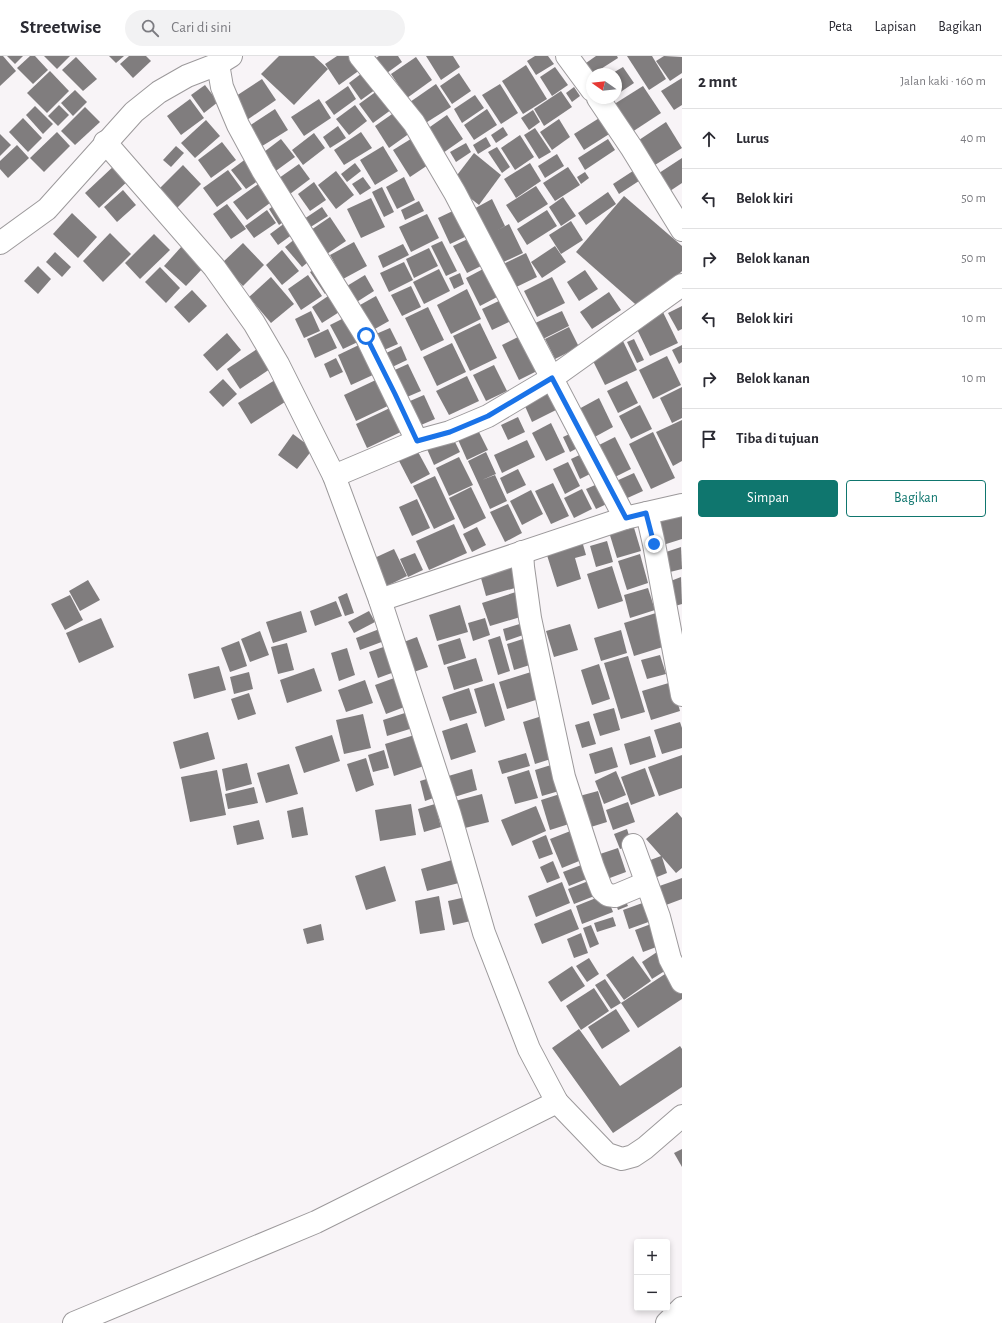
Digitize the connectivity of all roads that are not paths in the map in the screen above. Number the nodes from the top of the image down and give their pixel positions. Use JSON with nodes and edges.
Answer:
{"nodes":[{"id":1,"x":360,"y":56,"type":"edge"},
{"id":2,"x":567,"y":56,"type":"edge"},
{"id":3,"x":224,"y":60,"type":"edge"},
{"id":4,"x":586,"y":82,"type":"edge"},
{"id":5,"x":602,"y":104,"type":"edge"},
{"id":6,"x":105,"y":142,"type":"junction"},
{"id":7,"x":682,"y":230,"type":"edge"},
{"id":8,"x":0,"y":243,"type":"edge"},
{"id":9,"x":682,"y":286,"type":"edge"},
{"id":10,"x":552,"y":378,"type":"junction"},
{"id":11,"x":417,"y":441,"type":"junction"},
{"id":12,"x":334,"y":476,"type":"junction"},
{"id":13,"x":682,"y":505,"type":"edge"},
{"id":14,"x":646,"y":513,"type":"junction"},
{"id":15,"x":626,"y":518,"type":"junction"},
{"id":16,"x":522,"y":552,"type":"junction"},
{"id":17,"x":380,"y":600,"type":"junction"},
{"id":18,"x":682,"y":695,"type":"edge"},
{"id":19,"x":633,"y":844,"type":"dead end"},
{"id":20,"x":646,"y":883,"type":"junction"},
{"id":21,"x":682,"y":982,"type":"edge"},
{"id":22,"x":557,"y":1102,"type":"junction"},
{"id":23,"x":682,"y":1116,"type":"edge"},
{"id":24,"x":682,"y":1308,"type":"edge"},
{"id":25,"x":74,"y":1323,"type":"edge"},
{"id":26,"x":667,"y":1323,"type":"edge"}],
"edges":[{"from":1,"to":10,"type":"street"},
{"from":2,"to":4,"type":"street"},
{"from":3,"to":6,"type":"street"},
{"from":3,"to":11,"type":"street"},
{"from":5,"to":7,"type":"street"},
{"from":6,"to":8,"type":"street"},
{"from":6,"to":12,"type":"street"},
{"from":9,"to":10,"type":"street"},
{"from":10,"to":11,"type":"street"},
{"from":10,"to":15,"type":"street"},
{"from":11,"to":12,"type":"street"},
{"from":12,"to":17,"type":"street"},
{"from":13,"to":14,"type":"street"},
{"from":14,"to":15,"type":"street"},
{"from":14,"to":18,"type":"street"},
{"from":15,"to":16,"type":"street"},
{"from":16,"to":17,"type":"street"},
{"from":16,"to":20,"type":"street"},
{"from":17,"to":22,"type":"street"},
{"from":19,"to":20,"type":"street"},
{"from":20,"to":21,"type":"street"},
{"from":22,"to":23,"type":"street"},
{"from":22,"to":25,"type":"street"},
{"from":24,"to":26,"type":"street"}]}
